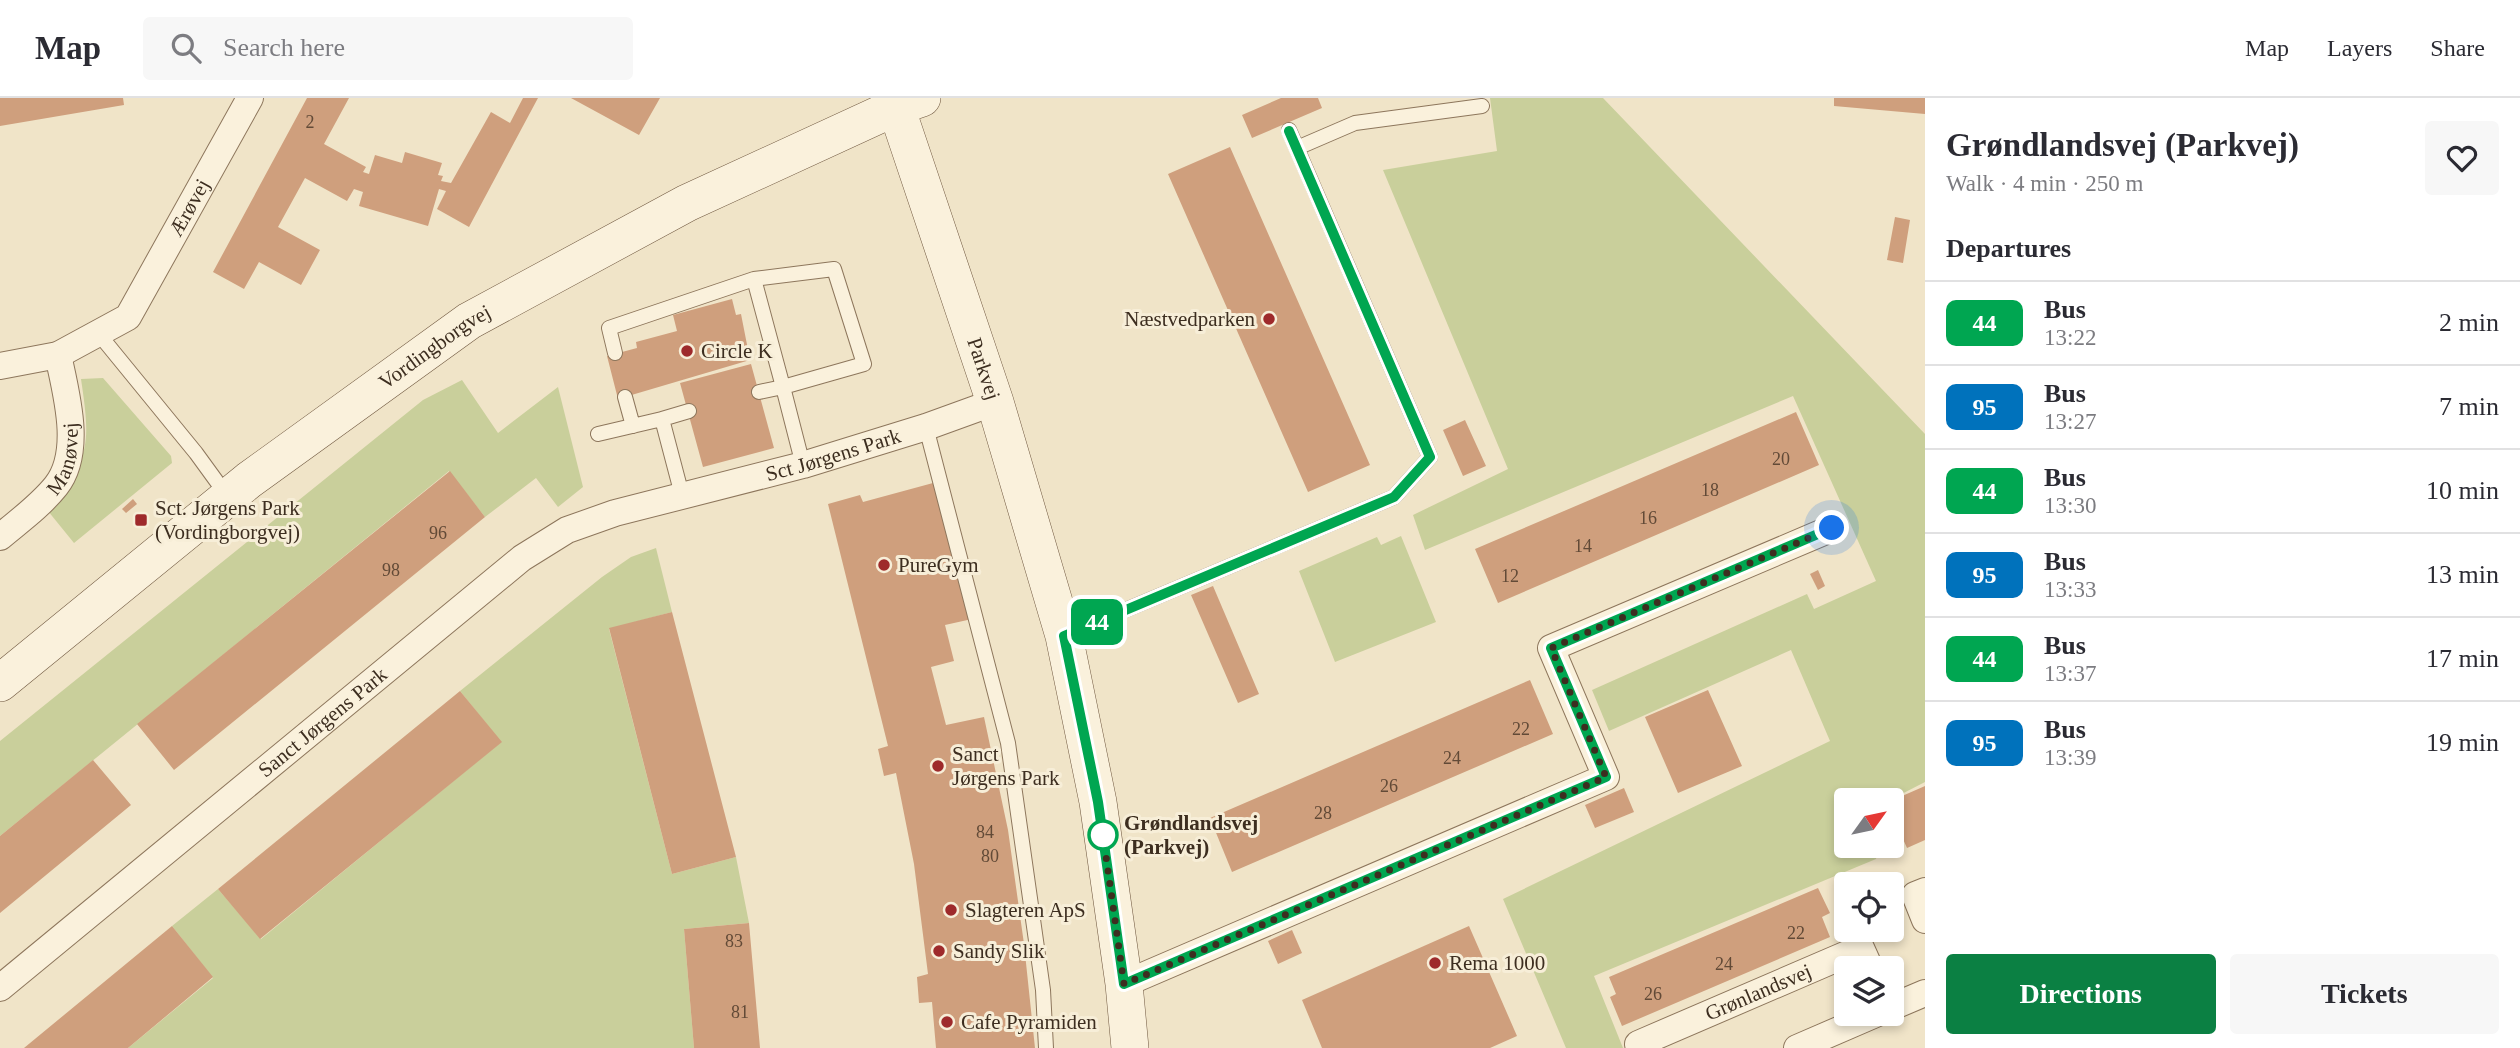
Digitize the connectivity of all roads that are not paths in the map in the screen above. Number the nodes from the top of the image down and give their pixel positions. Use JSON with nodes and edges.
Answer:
{"nodes":[{"id":1,"x":241,"y":102,"type":"edge"},
{"id":2,"x":909,"y":102,"type":"edge"},
{"id":3,"x":1482,"y":106,"type":"dead end"},
{"id":4,"x":1289,"y":131,"type":"dead end"},
{"id":5,"x":1297,"y":148,"type":"junction"},
{"id":6,"x":754,"y":279,"type":"junction"},
{"id":7,"x":98,"y":333,"type":"junction"},
{"id":8,"x":615,"y":353,"type":"dead end"},
{"id":9,"x":58,"y":355,"type":"junction"},
{"id":10,"x":0,"y":366,"type":"edge"},
{"id":11,"x":783,"y":387,"type":"junction"},
{"id":12,"x":759,"y":392,"type":"dead end"},
{"id":13,"x":625,"y":397,"type":"dead end"},
{"id":14,"x":995,"y":402,"type":"junction"},
{"id":15,"x":689,"y":411,"type":"dead end"},
{"id":16,"x":662,"y":418,"type":"junction"},
{"id":17,"x":633,"y":425,"type":"junction"},
{"id":18,"x":926,"y":428,"type":"junction"},
{"id":19,"x":598,"y":434,"type":"dead end"},
{"id":20,"x":803,"y":465,"type":"junction"},
{"id":21,"x":228,"y":497,"type":"junction"},
{"id":22,"x":675,"y":497,"type":"junction"},
{"id":23,"x":1832,"y":528,"type":"dead end"},
{"id":24,"x":0,"y":537,"type":"edge"},
{"id":25,"x":1064,"y":636,"type":"junction"},
{"id":26,"x":0,"y":683,"type":"edge"},
{"id":27,"x":1925,"y":891,"type":"edge"},
{"id":28,"x":1925,"y":920,"type":"edge"},
{"id":29,"x":1842,"y":956,"type":"edge"},
{"id":30,"x":1865,"y":956,"type":"edge"},
{"id":31,"x":1834,"y":960,"type":"edge"},
{"id":32,"x":1124,"y":984,"type":"junction"},
{"id":33,"x":0,"y":988,"type":"edge"},
{"id":34,"x":1925,"y":993,"type":"edge"},
{"id":35,"x":1904,"y":1002,"type":"edge"},
{"id":36,"x":1848,"y":1026,"type":"edge"},
{"id":37,"x":1045,"y":1048,"type":"edge"},
{"id":38,"x":1130,"y":1048,"type":"edge"},
{"id":39,"x":1639,"y":1048,"type":"edge"},
{"id":40,"x":1797,"y":1048,"type":"edge"}],
"edges":[{"from":1,"to":7,"type":"street","name":"Ærøvej"},
{"from":2,"to":14,"type":"street","name":"Parkvej"},
{"from":2,"to":21,"type":"street","name":"Vordingborgvej"},
{"from":3,"to":5,"type":"lane"},
{"from":4,"to":5,"type":"lane"},
{"from":5,"to":25,"type":"lane"},
{"from":6,"to":8,"type":"lane"},
{"from":6,"to":11,"type":"lane"},
{"from":6,"to":11,"type":"lane"},
{"from":7,"to":9,"type":"street"},
{"from":7,"to":21,"type":"lane"},
{"from":9,"to":10,"type":"street"},
{"from":9,"to":24,"type":"street","name":"Manøvej"},
{"from":11,"to":12,"type":"lane"},
{"from":11,"to":20,"type":"lane"},
{"from":13,"to":17,"type":"lane"},
{"from":14,"to":18,"type":"street","name":"Sct Jørgens Park"},
{"from":14,"to":25,"type":"street","name":"Parkvej"},
{"from":15,"to":16,"type":"lane"},
{"from":16,"to":17,"type":"lane"},
{"from":16,"to":22,"type":"lane"},
{"from":17,"to":19,"type":"lane"},
{"from":18,"to":20,"type":"street","name":"Sct Jørgens Park"},
{"from":18,"to":37,"type":"lane"},
{"from":20,"to":22,"type":"street","name":"Sct Jørgens Park"},
{"from":21,"to":26,"type":"street","name":"Vordingborgvej"},
{"from":22,"to":33,"type":"street","name":"Sanct Jørgens Park"},
{"from":23,"to":32,"type":"street"},
{"from":25,"to":32,"type":"street","name":"Parkvej"},
{"from":27,"to":28,"type":"street"},
{"from":29,"to":30,"type":"street","name":"Grønlandsvej"},
{"from":31,"to":39,"type":"street","name":"Grønlandsvej"},
{"from":32,"to":38,"type":"street","name":"Parkvej"},
{"from":34,"to":35,"type":"street"},
{"from":36,"to":40,"type":"street"}]}
